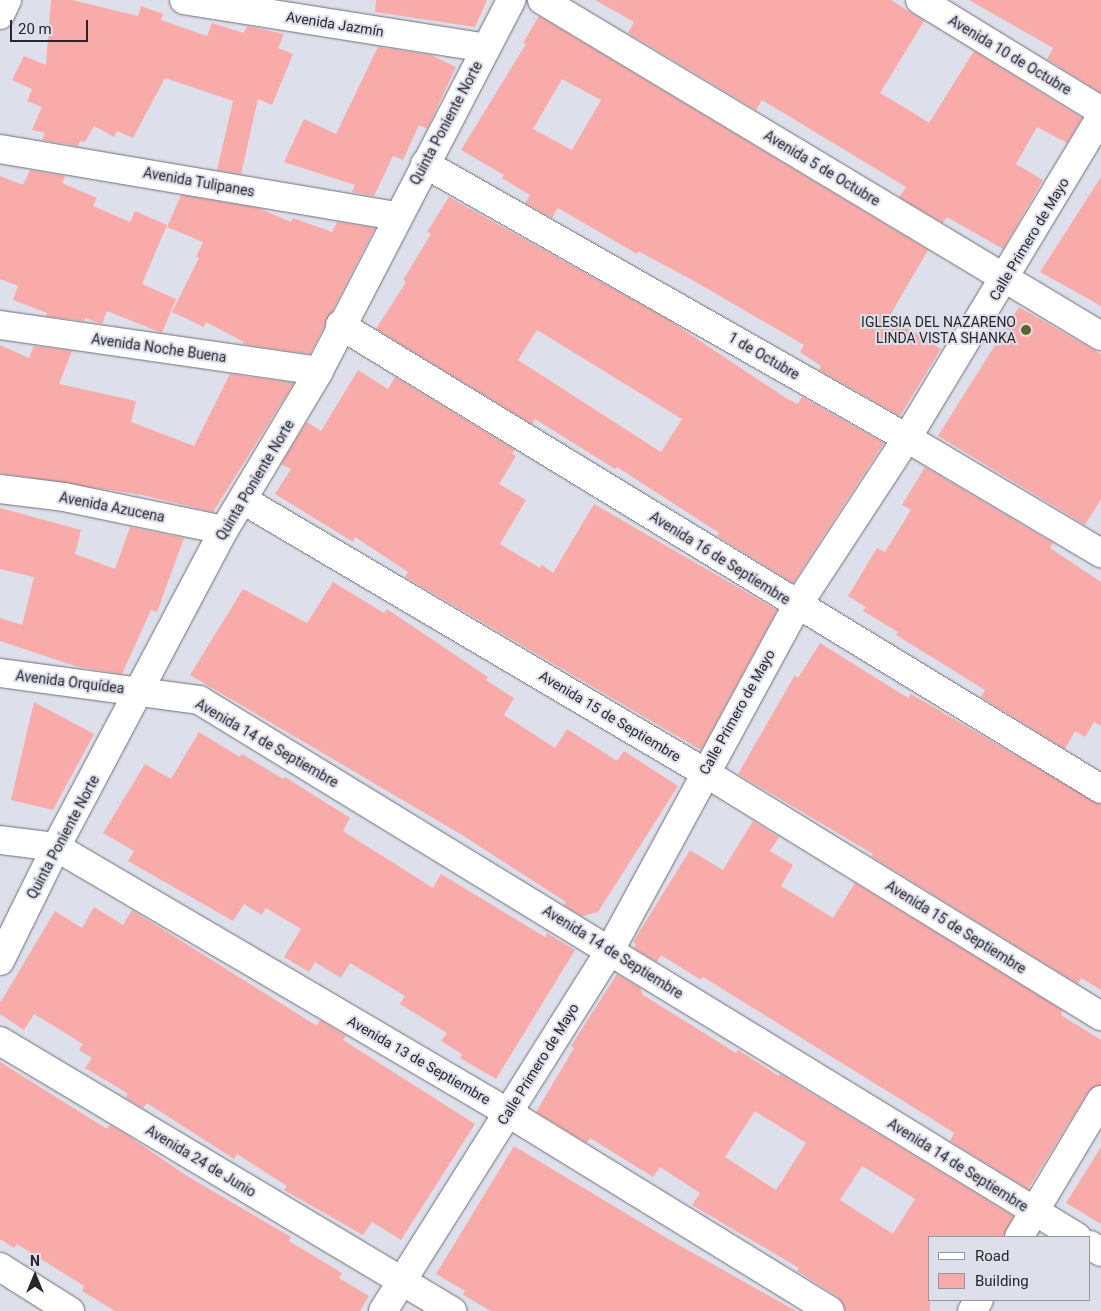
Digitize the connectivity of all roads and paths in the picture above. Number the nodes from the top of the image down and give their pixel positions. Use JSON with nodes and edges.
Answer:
{"nodes":[{"id":1,"x":7,"y":0,"type":"edge"},
{"id":2,"x":184,"y":0,"type":"edge"},
{"id":3,"x":512,"y":0,"type":"edge"},
{"id":4,"x":542,"y":0,"type":"edge"},
{"id":5,"x":920,"y":0,"type":"edge"},
{"id":6,"x":0,"y":15,"type":"edge"},
{"id":7,"x":486,"y":48,"type":"junction"},
{"id":8,"x":1101,"y":111,"type":"edge"},
{"id":9,"x":1101,"y":117,"type":"edge"},
{"id":10,"x":0,"y":149,"type":"edge"},
{"id":11,"x":425,"y":164,"type":"junction"},
{"id":12,"x":398,"y":216,"type":"junction"},
{"id":13,"x":1006,"y":278,"type":"junction"},
{"id":14,"x":0,"y":325,"type":"edge"},
{"id":15,"x":340,"y":325,"type":"junction"},
{"id":16,"x":1101,"y":336,"type":"edge"},
{"id":17,"x":319,"y":371,"type":"junction"},
{"id":18,"x":907,"y":438,"type":"junction"},
{"id":19,"x":0,"y":490,"type":"edge"},
{"id":20,"x":243,"y":500,"type":"junction"},
{"id":21,"x":224,"y":530,"type":"junction"},
{"id":22,"x":1101,"y":553,"type":"edge"},
{"id":23,"x":797,"y":606,"type":"junction"},
{"id":24,"x":0,"y":673,"type":"edge"},
{"id":25,"x":141,"y":691,"type":"junction"},
{"id":26,"x":704,"y":772,"type":"junction"},
{"id":27,"x":1101,"y":789,"type":"edge"},
{"id":28,"x":0,"y":840,"type":"edge"},
{"id":29,"x":56,"y":847,"type":"junction"},
{"id":30,"x":610,"y":950,"type":"junction"},
{"id":31,"x":0,"y":961,"type":"edge"},
{"id":32,"x":1101,"y":1016,"type":"edge"},
{"id":33,"x":0,"y":1041,"type":"edge"},
{"id":34,"x":1101,"y":1100,"type":"edge"},
{"id":35,"x":507,"y":1112,"type":"junction"},
{"id":36,"x":1034,"y":1212,"type":"junction"},
{"id":37,"x":1020,"y":1236,"type":"edge"},
{"id":38,"x":1075,"y":1236,"type":"edge"},
{"id":39,"x":0,"y":1267,"type":"edge"},
{"id":40,"x":402,"y":1281,"type":"junction"},
{"id":41,"x":70,"y":1311,"type":"edge"},
{"id":42,"x":383,"y":1311,"type":"edge"},
{"id":43,"x":452,"y":1311,"type":"edge"},
{"id":44,"x":830,"y":1311,"type":"edge"}],
"edges":[{"from":1,"to":6,"type":"street"},
{"from":2,"to":7,"type":"street","name":"Avenida Jazmín"},
{"from":3,"to":7,"type":"street","name":"Quinta Poniente Norte"},
{"from":4,"to":13,"type":"street","name":"Avenida 5 de Octubre"},
{"from":5,"to":8,"type":"street","name":"Avenida 10 de Octubre"},
{"from":7,"to":11,"type":"street","name":"Quinta Poniente Norte"},
{"from":9,"to":13,"type":"street","name":"Calle Primero de Mayo"},
{"from":10,"to":12,"type":"street","name":"Avenida Tulipanes"},
{"from":11,"to":12,"type":"street","name":"Quinta Poniente Norte"},
{"from":11,"to":18,"type":"street","name":"1 de Octubre"},
{"from":12,"to":15,"type":"street","name":"Quinta Poniente Norte"},
{"from":13,"to":16,"type":"street","name":"Avenida 5 de Octubre"},
{"from":13,"to":18,"type":"street","name":"Calle Primero de Mayo"},
{"from":14,"to":17,"type":"street","name":"Avenida Noche Buena"},
{"from":15,"to":17,"type":"street","name":"Quinta Poniente Norte"},
{"from":15,"to":23,"type":"street","name":"Avenida 16 de Septiembre"},
{"from":17,"to":20,"type":"street","name":"Quinta Poniente Norte"},
{"from":18,"to":22,"type":"street","name":"1 de Octubre"},
{"from":18,"to":23,"type":"street","name":"Calle Primero de Mayo"},
{"from":19,"to":21,"type":"street","name":"Avenida Azucena"},
{"from":20,"to":21,"type":"street","name":"Quinta Poniente Norte"},
{"from":20,"to":26,"type":"street","name":"Avenida 15 de Septiembre"},
{"from":21,"to":25,"type":"street","name":"Quinta Poniente Norte"},
{"from":23,"to":26,"type":"street","name":"Calle Primero de Mayo"},
{"from":23,"to":27,"type":"street","name":"Avenida 16 de Septiembre"},
{"from":24,"to":25,"type":"street","name":"Avenida Orquídea"},
{"from":25,"to":29,"type":"street","name":"Quinta Poniente Norte"},
{"from":25,"to":30,"type":"street","name":"Avenida 14 de Septiembre"},
{"from":26,"to":30,"type":"street","name":"Calle Primero de Mayo"},
{"from":26,"to":32,"type":"street","name":"Avenida 15 de Septiembre"},
{"from":28,"to":29,"type":"street"},
{"from":29,"to":31,"type":"street","name":"Quinta Poniente Norte"},
{"from":29,"to":35,"type":"street","name":"Avenida 13 de Septiembre"},
{"from":30,"to":35,"type":"street","name":"Calle Primero de Mayo"},
{"from":30,"to":36,"type":"street","name":"Avenida 14 de Septiembre"},
{"from":33,"to":40,"type":"street","name":"Avenida 24 de Junio"},
{"from":34,"to":36,"type":"street"},
{"from":35,"to":40,"type":"street","name":"Calle Primero de Mayo"},
{"from":35,"to":44,"type":"street","name":"Avenida 13 de Septiembre"},
{"from":36,"to":37,"type":"street"},
{"from":36,"to":38,"type":"street","name":"Avenida 14 de Septiembre"},
{"from":39,"to":41,"type":"street"},
{"from":40,"to":42,"type":"street","name":"Calle Primero de Mayo"},
{"from":40,"to":43,"type":"street","name":"Avenida 24 de Junio"}]}
